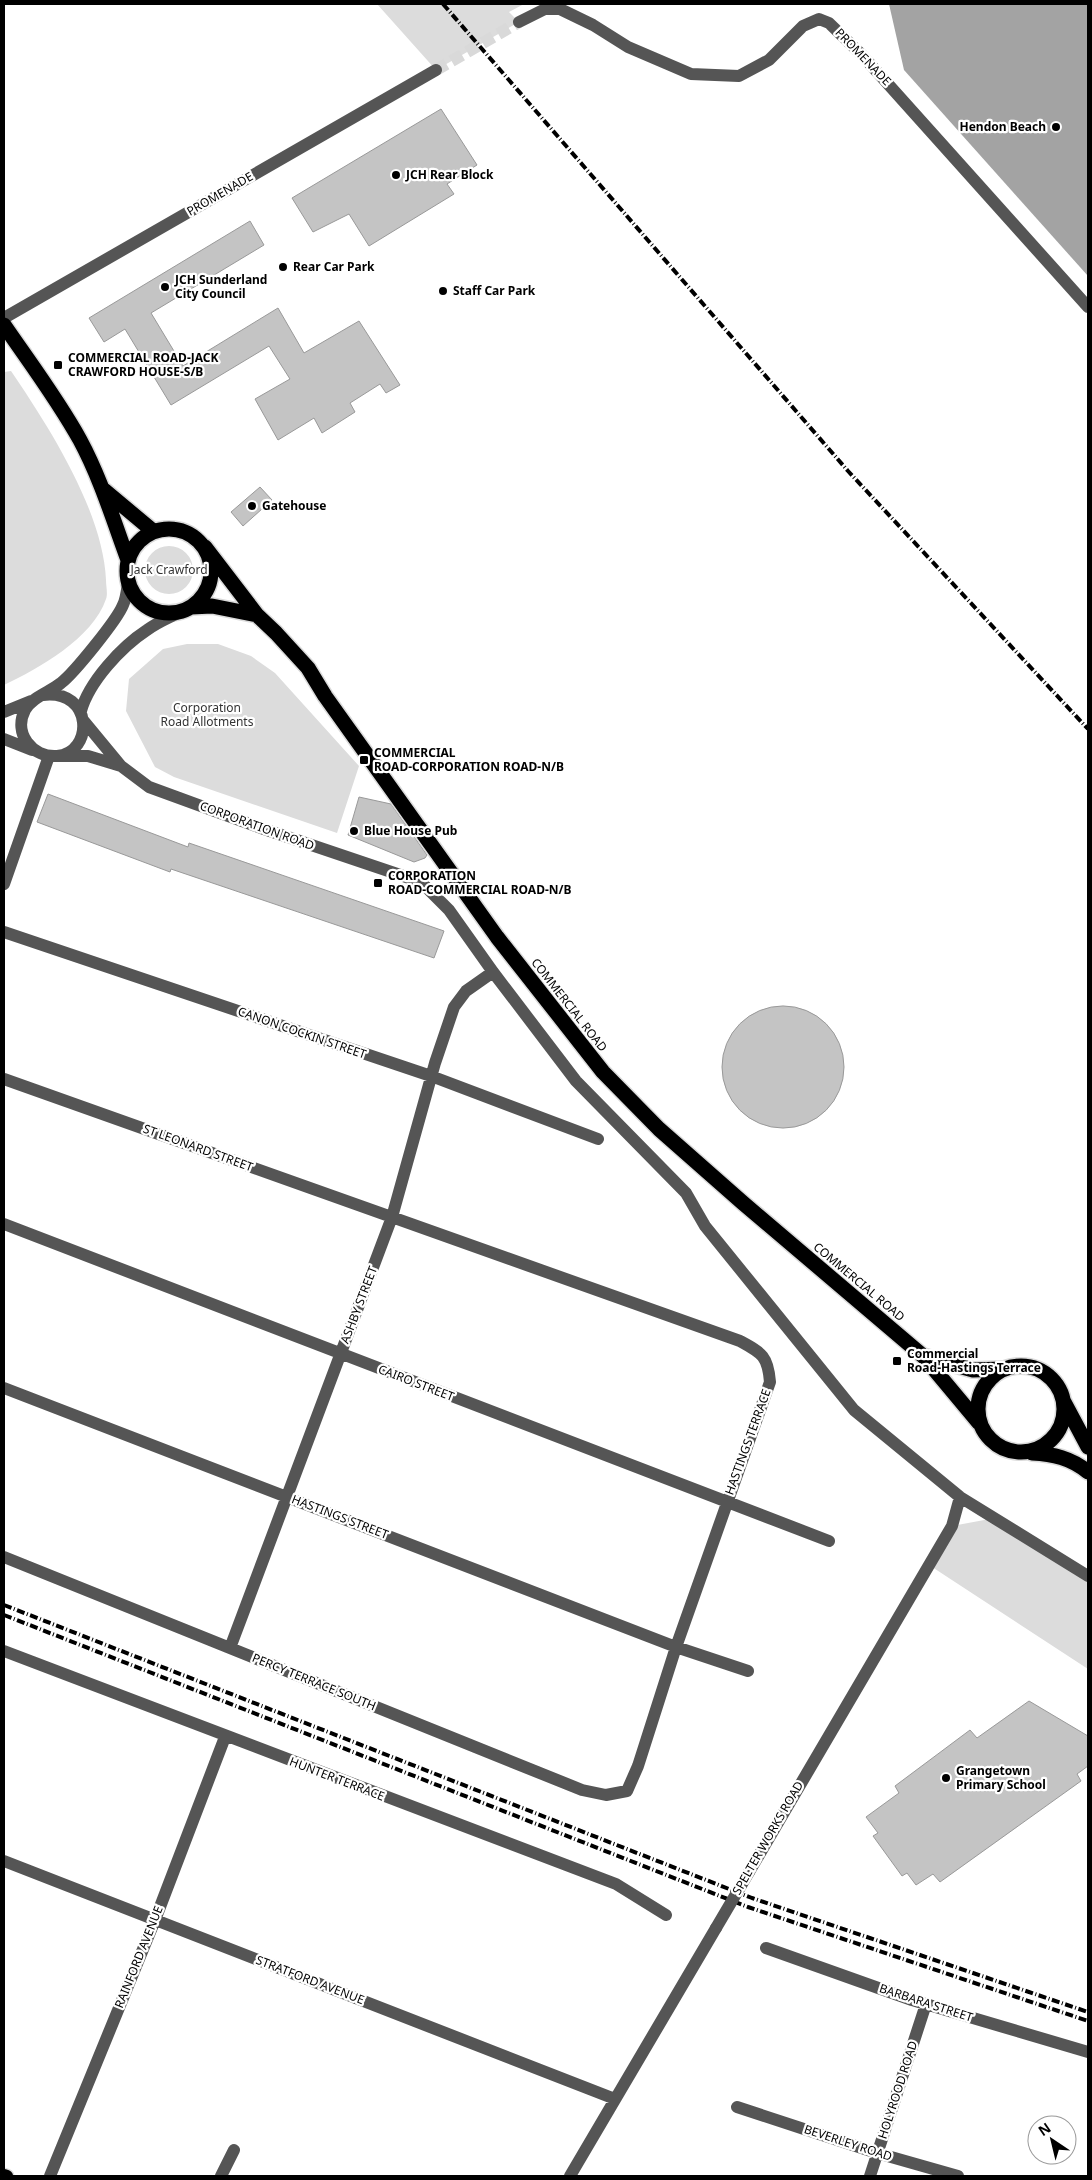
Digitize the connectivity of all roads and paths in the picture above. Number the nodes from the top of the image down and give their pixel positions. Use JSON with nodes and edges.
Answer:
{"nodes":[{"id":1,"x":519,"y":22,"type":"tunnel mouth"},
{"id":2,"x":436,"y":70,"type":"tunnel mouth"},
{"id":3,"x":1088,"y":307,"type":"edge"},
{"id":4,"x":4,"y":318,"type":"edge"},
{"id":5,"x":4,"y":325,"type":"edge"},
{"id":6,"x":102,"y":489,"type":"junction"},
{"id":7,"x":153,"y":531,"type":"junction"},
{"id":8,"x":205,"y":547,"type":"junction"},
{"id":9,"x":128,"y":560,"type":"junction"},
{"id":10,"x":128,"y":583,"type":"junction"},
{"id":11,"x":185,"y":610,"type":"junction"},
{"id":12,"x":257,"y":615,"type":"junction"},
{"id":13,"x":39,"y":698,"type":"junction"},
{"id":14,"x":4,"y":712,"type":"edge"},
{"id":15,"x":82,"y":716,"type":"junction"},
{"id":16,"x":4,"y":739,"type":"edge"},
{"id":17,"x":34,"y":751,"type":"junction"},
{"id":18,"x":55,"y":756,"type":"junction"},
{"id":19,"x":122,"y":766,"type":"junction"},
{"id":20,"x":4,"y":884,"type":"edge"},
{"id":21,"x":4,"y":932,"type":"edge"},
{"id":22,"x":493,"y":972,"type":"junction"},
{"id":23,"x":431,"y":1076,"type":"junction"},
{"id":24,"x":4,"y":1078,"type":"edge"},
{"id":25,"x":598,"y":1139,"type":"dead end"},
{"id":26,"x":392,"y":1217,"type":"junction"},
{"id":27,"x":4,"y":1224,"type":"edge"},
{"id":28,"x":340,"y":1354,"type":"junction"},
{"id":29,"x":923,"y":1356,"type":"junction"},
{"id":30,"x":1005,"y":1369,"type":"junction"},
{"id":31,"x":4,"y":1388,"type":"edge"},
{"id":32,"x":1064,"y":1401,"type":"junction"},
{"id":33,"x":979,"y":1422,"type":"junction"},
{"id":34,"x":1088,"y":1448,"type":"edge"},
{"id":35,"x":1017,"y":1452,"type":"junction"},
{"id":36,"x":1088,"y":1472,"type":"edge"},
{"id":37,"x":286,"y":1497,"type":"junction"},
{"id":38,"x":960,"y":1497,"type":"junction"},
{"id":39,"x":726,"y":1503,"type":"junction"},
{"id":40,"x":829,"y":1541,"type":"dead end"},
{"id":41,"x":4,"y":1557,"type":"edge"},
{"id":42,"x":1088,"y":1576,"type":"edge"},
{"id":43,"x":676,"y":1646,"type":"junction"},
{"id":44,"x":230,"y":1648,"type":"junction"},
{"id":45,"x":4,"y":1651,"type":"edge"},
{"id":46,"x":748,"y":1672,"type":"dead end"},
{"id":47,"x":225,"y":1737,"type":"junction"},
{"id":48,"x":627,"y":1792,"type":"joint"},
{"id":49,"x":4,"y":1861,"type":"edge"},
{"id":50,"x":666,"y":1915,"type":"dead end"},
{"id":51,"x":155,"y":1920,"type":"junction"},
{"id":52,"x":766,"y":1948,"type":"dead end"},
{"id":53,"x":926,"y":2004,"type":"junction"},
{"id":54,"x":1088,"y":2052,"type":"edge"},
{"id":55,"x":615,"y":2099,"type":"junction"},
{"id":56,"x":737,"y":2108,"type":"dead end"},
{"id":57,"x":234,"y":2150,"type":"dead end"},
{"id":58,"x":877,"y":2153,"type":"junction"},
{"id":59,"x":50,"y":2176,"type":"edge"},
{"id":60,"x":221,"y":2176,"type":"edge"},
{"id":61,"x":570,"y":2176,"type":"edge"},
{"id":62,"x":870,"y":2176,"type":"edge"},
{"id":63,"x":958,"y":2176,"type":"edge"}],
"edges":[{"from":1,"to":3,"type":"street","name":"PROMENADE"},
{"from":2,"to":4,"type":"street","name":"PROMENADE"},
{"from":5,"to":6,"type":"highway"},
{"from":6,"to":7,"type":"highway"},
{"from":6,"to":9,"type":"highway"},
{"from":7,"to":8,"type":"highway"},
{"from":7,"to":9,"type":"highway"},
{"from":8,"to":11,"type":"highway"},
{"from":8,"to":12,"type":"highway","name":"COMMERCIAL ROAD"},
{"from":9,"to":10,"type":"highway"},
{"from":10,"to":11,"type":"highway"},
{"from":10,"to":13,"type":"street","name":"CORPORATION ROAD"},
{"from":11,"to":12,"type":"highway"},
{"from":11,"to":15,"type":"street"},
{"from":12,"to":29,"type":"highway","name":"COMMERCIAL ROAD"},
{"from":13,"to":14,"type":"street","name":"CORPORATION ROAD"},
{"from":13,"to":15,"type":"street","name":"CORPORATION ROAD"},
{"from":13,"to":17,"type":"street","name":"CORPORATION ROAD"},
{"from":15,"to":18,"type":"street"},
{"from":15,"to":19,"type":"street","name":"CORPORATION ROAD"},
{"from":16,"to":17,"type":"street","name":"CORPORATION ROAD"},
{"from":17,"to":18,"type":"street","name":"CORPORATION ROAD"},
{"from":18,"to":19,"type":"street","name":"CORPORATION ROAD"},
{"from":18,"to":20,"type":"street"},
{"from":19,"to":22,"type":"street","name":"CORPORATION ROAD"},
{"from":21,"to":23,"type":"street","name":"CANON COCKIN STREET"},
{"from":22,"to":23,"type":"street","name":"ASHBY STREET"},
{"from":22,"to":38,"type":"street"},
{"from":23,"to":25,"type":"street","name":"CANON COCKIN STREET"},
{"from":23,"to":26,"type":"street","name":"ASHBY STREET"},
{"from":24,"to":26,"type":"street","name":"ST LEONARD STREET"},
{"from":26,"to":28,"type":"street","name":"ASHBY STREET"},
{"from":26,"to":39,"type":"street","name":"HASTINGS TERRACE"},
{"from":27,"to":28,"type":"street","name":"CAIRO STREET"},
{"from":28,"to":37,"type":"street","name":"ASHBY STREET"},
{"from":28,"to":39,"type":"street","name":"CAIRO STREET"},
{"from":29,"to":30,"type":"highway","name":"COMMERCIAL ROAD"},
{"from":29,"to":33,"type":"highway","name":"COMMERCIAL ROAD"},
{"from":30,"to":32,"type":"highway"},
{"from":30,"to":33,"type":"highway"},
{"from":31,"to":37,"type":"street","name":"HASTINGS STREET"},
{"from":32,"to":34,"type":"highway"},
{"from":32,"to":35,"type":"highway"},
{"from":33,"to":35,"type":"highway"},
{"from":35,"to":36,"type":"highway"},
{"from":37,"to":43,"type":"street","name":"HASTINGS STREET"},
{"from":37,"to":44,"type":"street","name":"ASHBY STREET"},
{"from":38,"to":42,"type":"street"},
{"from":38,"to":55,"type":"street","name":"SPELTER WORKS ROAD","bridge":true},
{"from":39,"to":40,"type":"street","name":"CAIRO STREET"},
{"from":39,"to":43,"type":"street","name":"HASTINGS TERRACE"},
{"from":41,"to":44,"type":"street","name":"PERCY TERRACE SOUTH"},
{"from":43,"to":46,"type":"street","name":"HASTINGS STREET"},
{"from":43,"to":48,"type":"street","name":"HASTINGS TERRACE"},
{"from":44,"to":48,"type":"street","name":"PERCY TERRACE SOUTH"},
{"from":45,"to":47,"type":"street","name":"HUNTER TERRACE"},
{"from":47,"to":50,"type":"street","name":"HUNTER TERRACE"},
{"from":47,"to":51,"type":"street","name":"RAINFORD AVENUE"},
{"from":49,"to":51,"type":"street","name":"STRATFORD AVENUE"},
{"from":51,"to":55,"type":"street","name":"STRATFORD AVENUE"},
{"from":51,"to":59,"type":"street","name":"RAINFORD AVENUE"},
{"from":52,"to":53,"type":"street","name":"BARBARA STREET"},
{"from":53,"to":54,"type":"street","name":"BARBARA STREET"},
{"from":53,"to":58,"type":"street","name":"HOLYROOD ROAD"},
{"from":55,"to":61,"type":"street","name":"SPELTER WORKS ROAD"},
{"from":56,"to":58,"type":"street","name":"BEVERLEY ROAD"},
{"from":57,"to":60,"type":"street"},
{"from":58,"to":62,"type":"street","name":"HOLYROOD ROAD"},
{"from":58,"to":63,"type":"street","name":"BEVERLEY ROAD"}]}
